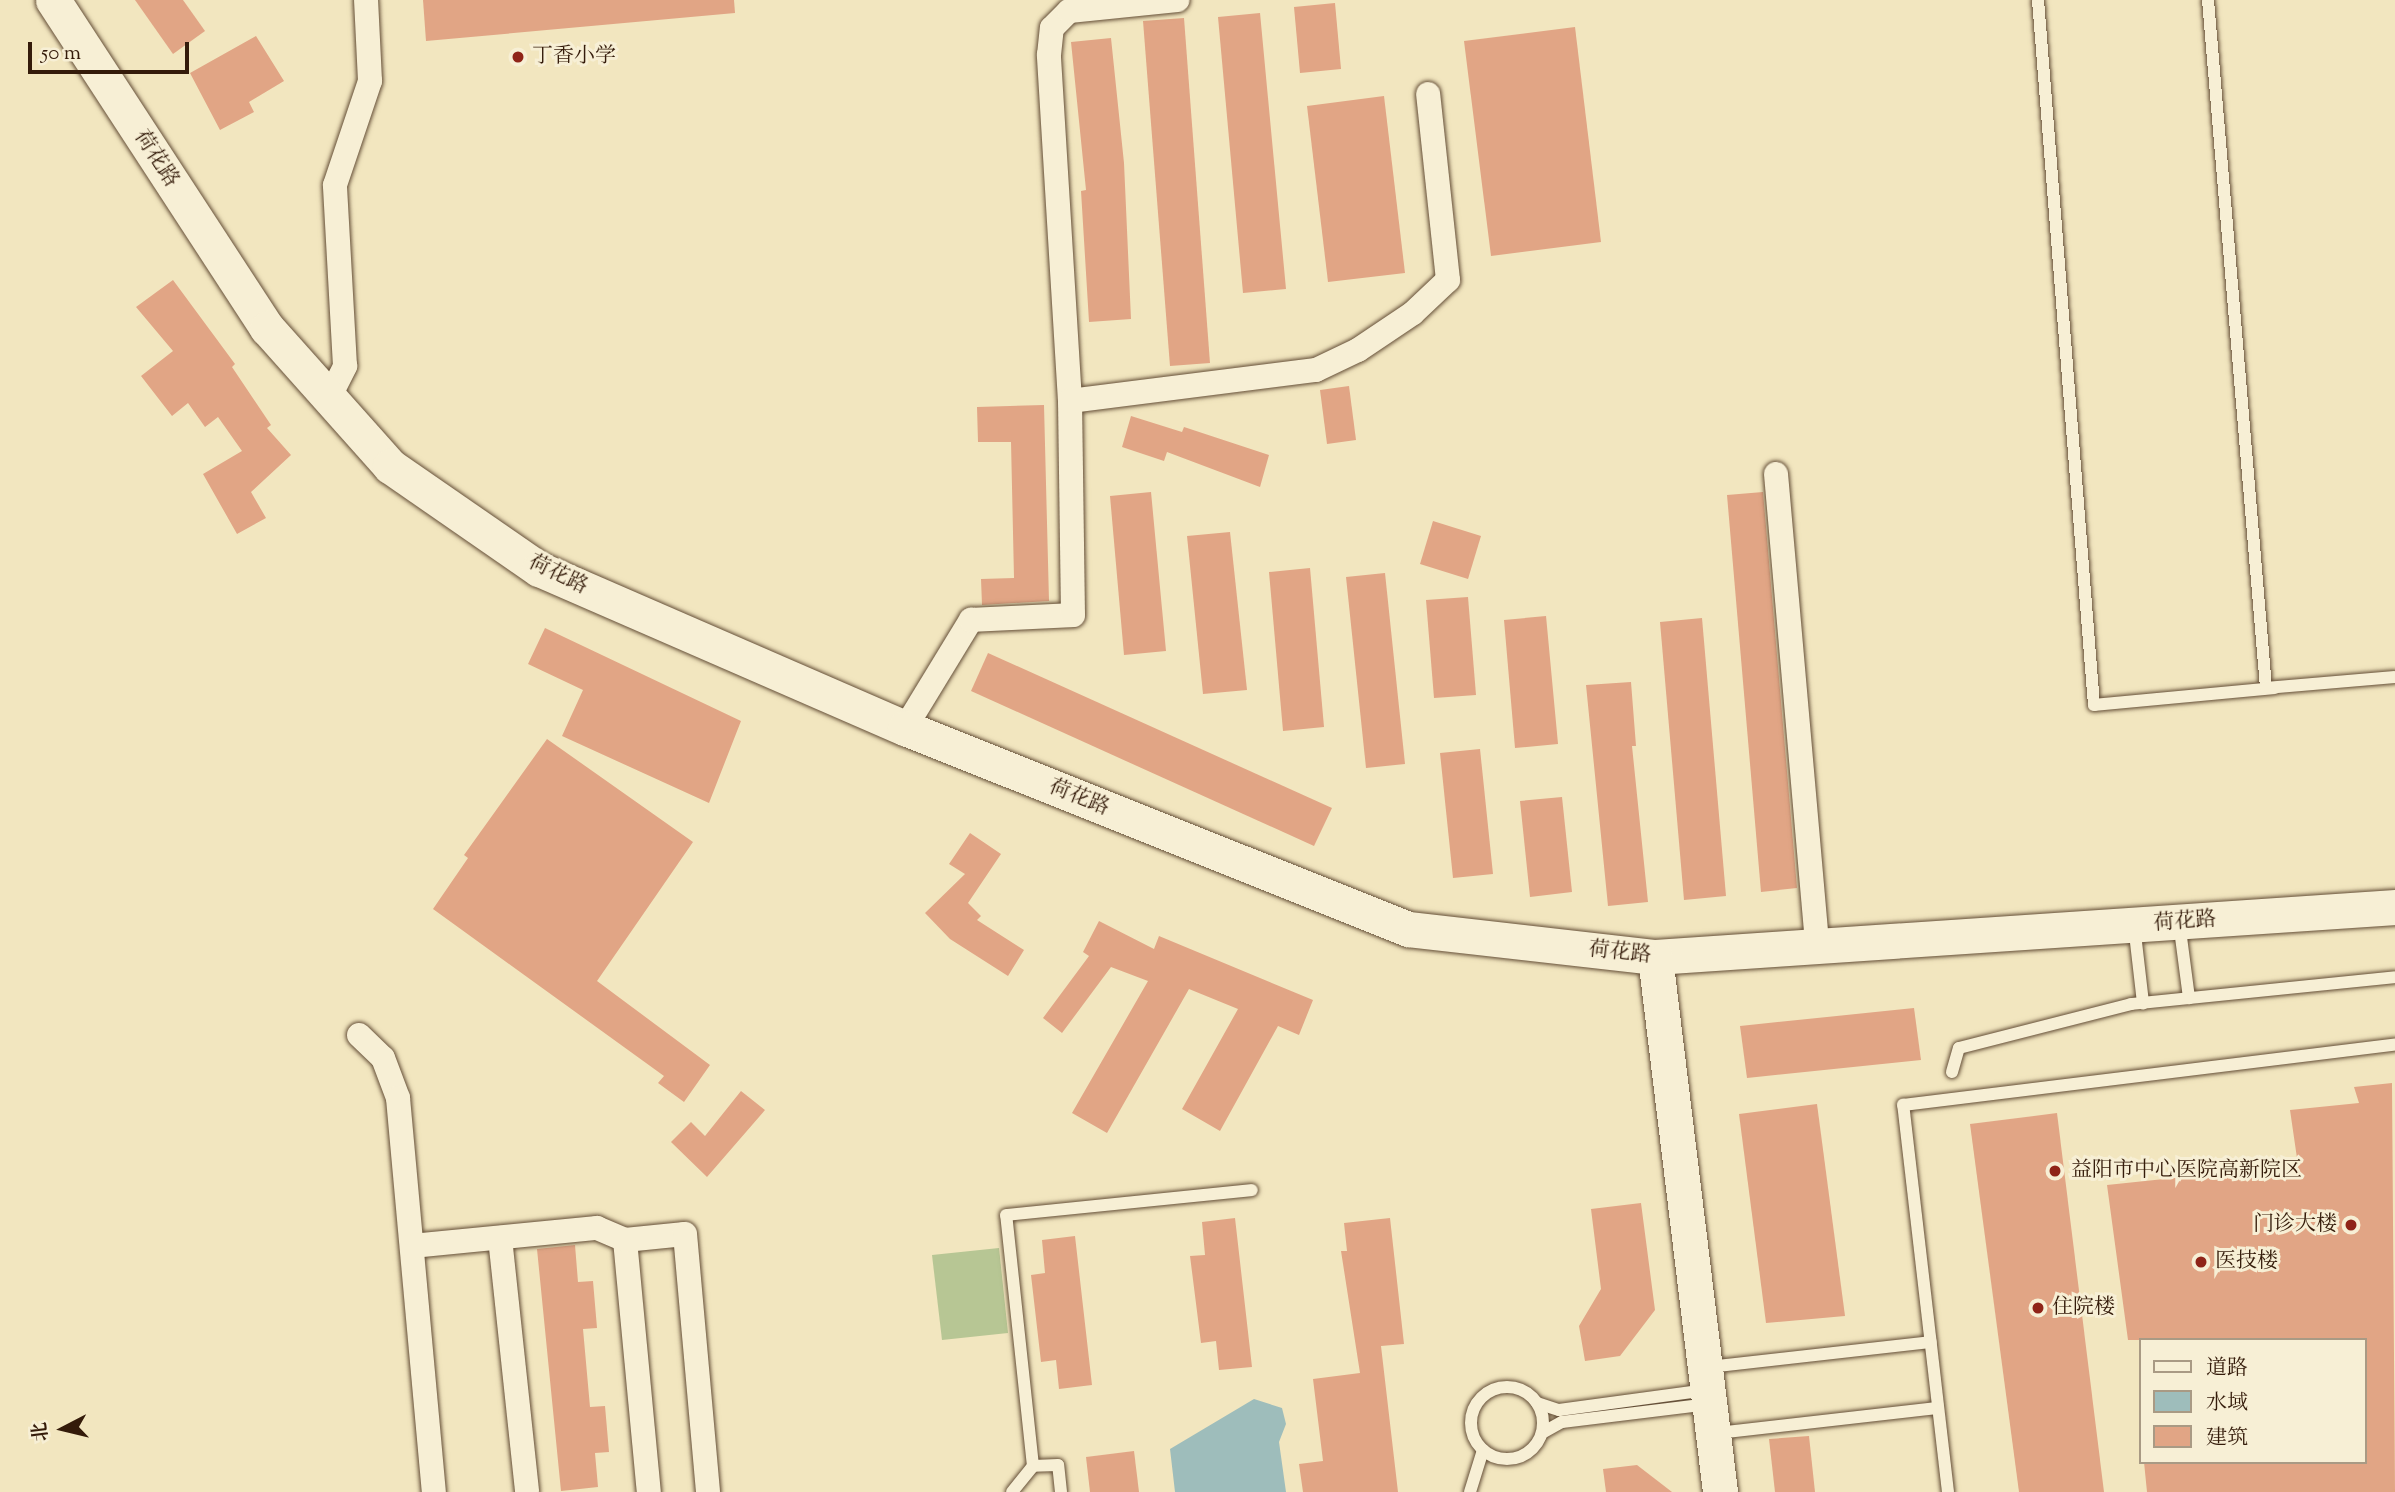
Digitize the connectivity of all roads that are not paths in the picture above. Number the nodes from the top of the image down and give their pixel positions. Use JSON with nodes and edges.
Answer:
{"nodes":[{"id":1,"x":53,"y":0,"type":"edge"},
{"id":2,"x":366,"y":0,"type":"edge"},
{"id":3,"x":1177,"y":0,"type":"edge"},
{"id":4,"x":2038,"y":0,"type":"edge"},
{"id":5,"x":2208,"y":0,"type":"edge"},
{"id":6,"x":1428,"y":94,"type":"dead end"},
{"id":7,"x":329,"y":398,"type":"junction"},
{"id":8,"x":1070,"y":401,"type":"junction"},
{"id":9,"x":1776,"y":474,"type":"dead end"},
{"id":10,"x":2395,"y":677,"type":"edge"},
{"id":11,"x":2274,"y":688,"type":"junction"},
{"id":12,"x":905,"y":728,"type":"junction"},
{"id":13,"x":2395,"y":907,"type":"edge"},
{"id":14,"x":2179,"y":922,"type":"junction"},
{"id":15,"x":2134,"y":925,"type":"junction"},
{"id":16,"x":1817,"y":946,"type":"junction"},
{"id":17,"x":1655,"y":957,"type":"junction"},
{"id":18,"x":2395,"y":977,"type":"edge"},
{"id":19,"x":2189,"y":998,"type":"junction"},
{"id":20,"x":2143,"y":1003,"type":"junction"},
{"id":21,"x":359,"y":1035,"type":"dead end"},
{"id":22,"x":2395,"y":1045,"type":"edge"},
{"id":23,"x":1952,"y":1072,"type":"dead end"},
{"id":24,"x":1252,"y":1190,"type":"dead end"},
{"id":25,"x":500,"y":1237,"type":"junction"},
{"id":26,"x":625,"y":1240,"type":"junction"},
{"id":27,"x":412,"y":1246,"type":"junction"},
{"id":28,"x":1931,"y":1342,"type":"junction"},
{"id":29,"x":1708,"y":1399,"type":"junction"},
{"id":30,"x":1538,"y":1403,"type":"junction"},
{"id":31,"x":1938,"y":1408,"type":"junction"},
{"id":32,"x":1542,"y":1433,"type":"junction"},
{"id":33,"x":1483,"y":1450,"type":"junction"},
{"id":34,"x":1033,"y":1466,"type":"junction"},
{"id":35,"x":434,"y":1492,"type":"edge"},
{"id":36,"x":527,"y":1492,"type":"edge"},
{"id":37,"x":649,"y":1492,"type":"edge"},
{"id":38,"x":708,"y":1492,"type":"edge"},
{"id":39,"x":1012,"y":1492,"type":"edge"},
{"id":40,"x":1061,"y":1492,"type":"edge"},
{"id":41,"x":1470,"y":1492,"type":"edge"},
{"id":42,"x":1720,"y":1492,"type":"edge"},
{"id":43,"x":1948,"y":1492,"type":"edge"}],
"edges":[{"from":1,"to":7,"type":"street","name":"荷花路"},
{"from":2,"to":7,"type":"street"},
{"from":3,"to":8,"type":"street"},
{"from":4,"to":11,"type":"lane"},
{"from":5,"to":11,"type":"lane"},
{"from":6,"to":8,"type":"street"},
{"from":7,"to":12,"type":"street","name":"荷花路"},
{"from":8,"to":12,"type":"street"},
{"from":9,"to":16,"type":"street"},
{"from":10,"to":11,"type":"lane"},
{"from":12,"to":17,"type":"street","name":"荷花路"},
{"from":13,"to":14,"type":"street","name":"荷花路"},
{"from":14,"to":15,"type":"street","name":"荷花路"},
{"from":14,"to":19,"type":"lane"},
{"from":15,"to":16,"type":"street","name":"荷花路"},
{"from":15,"to":20,"type":"lane"},
{"from":16,"to":17,"type":"street","name":"荷花路"},
{"from":17,"to":29,"type":"street"},
{"from":18,"to":19,"type":"lane"},
{"from":19,"to":20,"type":"lane"},
{"from":20,"to":23,"type":"lane"},
{"from":21,"to":27,"type":"street"},
{"from":22,"to":28,"type":"lane"},
{"from":24,"to":34,"type":"lane"},
{"from":25,"to":26,"type":"street"},
{"from":25,"to":27,"type":"street"},
{"from":25,"to":36,"type":"street"},
{"from":26,"to":37,"type":"street"},
{"from":26,"to":38,"type":"street"},
{"from":27,"to":35,"type":"street"},
{"from":28,"to":29,"type":"lane"},
{"from":28,"to":31,"type":"lane"},
{"from":29,"to":30,"type":"lane"},
{"from":29,"to":31,"type":"lane"},
{"from":29,"to":32,"type":"lane"},
{"from":29,"to":42,"type":"street"},
{"from":30,"to":32,"type":"lane"},
{"from":30,"to":33,"type":"lane"},
{"from":31,"to":43,"type":"lane"},
{"from":32,"to":33,"type":"lane"},
{"from":33,"to":41,"type":"lane"},
{"from":34,"to":39,"type":"lane"},
{"from":34,"to":40,"type":"lane"}]}
